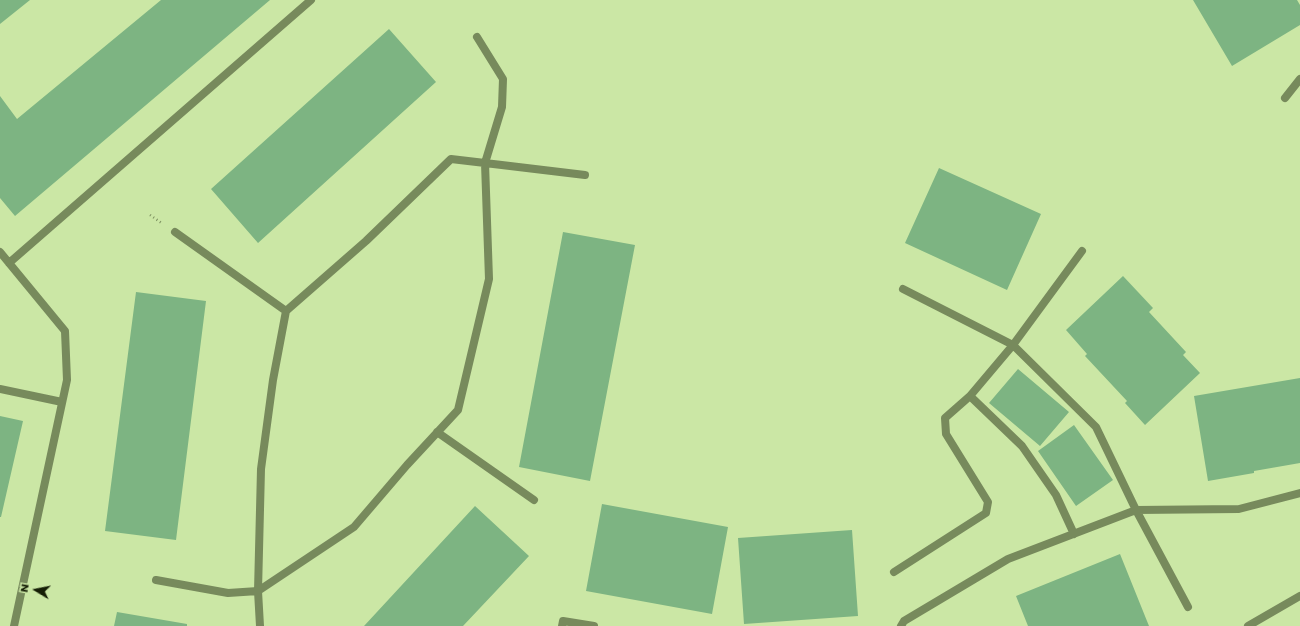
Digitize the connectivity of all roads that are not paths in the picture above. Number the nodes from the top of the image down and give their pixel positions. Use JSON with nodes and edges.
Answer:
{"nodes":[{"id":1,"x":311,"y":0,"type":"edge"},
{"id":2,"x":477,"y":37,"type":"dead end"},
{"id":3,"x":1300,"y":79,"type":"edge"},
{"id":4,"x":1285,"y":98,"type":"dead end"},
{"id":5,"x":485,"y":163,"type":"junction"},
{"id":6,"x":585,"y":175,"type":"dead end"},
{"id":7,"x":175,"y":232,"type":"dead end"},
{"id":8,"x":1082,"y":251,"type":"dead end"},
{"id":9,"x":0,"y":252,"type":"edge"},
{"id":10,"x":9,"y":263,"type":"junction"},
{"id":11,"x":903,"y":289,"type":"dead end"},
{"id":12,"x":286,"y":311,"type":"junction"},
{"id":13,"x":1013,"y":345,"type":"junction"},
{"id":14,"x":0,"y":389,"type":"edge"},
{"id":15,"x":970,"y":396,"type":"junction"},
{"id":16,"x":62,"y":402,"type":"junction"},
{"id":17,"x":437,"y":432,"type":"junction"},
{"id":18,"x":1300,"y":494,"type":"edge"},
{"id":19,"x":534,"y":500,"type":"dead end"},
{"id":20,"x":1136,"y":510,"type":"junction"},
{"id":21,"x":1074,"y":534,"type":"junction"},
{"id":22,"x":894,"y":572,"type":"dead end"},
{"id":23,"x":156,"y":580,"type":"dead end"},
{"id":24,"x":258,"y":591,"type":"junction"},
{"id":25,"x":1300,"y":596,"type":"edge"},
{"id":26,"x":1188,"y":607,"type":"dead end"},
{"id":27,"x":902,"y":623,"type":"edge"},
{"id":28,"x":14,"y":626,"type":"edge"},
{"id":29,"x":260,"y":626,"type":"edge"},
{"id":30,"x":562,"y":626,"type":"edge"},
{"id":31,"x":594,"y":626,"type":"edge"},
{"id":32,"x":892,"y":626,"type":"edge"},
{"id":33,"x":1248,"y":626,"type":"edge"}],
"edges":[{"from":1,"to":10,"type":"street"},
{"from":2,"to":5,"type":"street"},
{"from":3,"to":4,"type":"street"},
{"from":5,"to":6,"type":"street"},
{"from":5,"to":12,"type":"street"},
{"from":5,"to":17,"type":"street"},
{"from":7,"to":12,"type":"street"},
{"from":8,"to":13,"type":"street"},
{"from":9,"to":10,"type":"street"},
{"from":10,"to":16,"type":"street"},
{"from":11,"to":13,"type":"street"},
{"from":12,"to":24,"type":"street"},
{"from":13,"to":15,"type":"street"},
{"from":13,"to":20,"type":"street"},
{"from":14,"to":16,"type":"street"},
{"from":15,"to":21,"type":"street"},
{"from":15,"to":22,"type":"street"},
{"from":16,"to":28,"type":"street"},
{"from":17,"to":19,"type":"street"},
{"from":17,"to":24,"type":"street"},
{"from":18,"to":20,"type":"street"},
{"from":20,"to":21,"type":"street"},
{"from":20,"to":26,"type":"street"},
{"from":21,"to":27,"type":"street"},
{"from":23,"to":24,"type":"street"},
{"from":24,"to":29,"type":"street"},
{"from":25,"to":33,"type":"street"},
{"from":27,"to":32,"type":"street"},
{"from":30,"to":31,"type":"street"}]}
